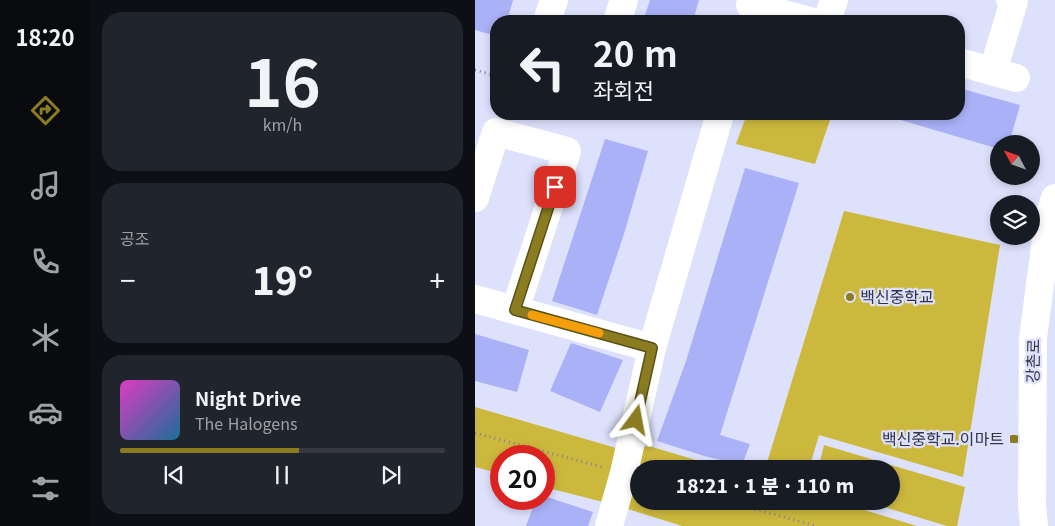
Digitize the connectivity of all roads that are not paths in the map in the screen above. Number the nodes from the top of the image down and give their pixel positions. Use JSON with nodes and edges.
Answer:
{"nodes":[{"id":1,"x":554,"y":0,"type":"edge"},
{"id":2,"x":624,"y":0,"type":"edge"},
{"id":3,"x":834,"y":0,"type":"edge"},
{"id":4,"x":1010,"y":0,"type":"edge"},
{"id":5,"x":749,"y":9,"type":"edge"},
{"id":6,"x":549,"y":15,"type":"edge"},
{"id":7,"x":619,"y":15,"type":"edge"},
{"id":8,"x":780,"y":15,"type":"edge"},
{"id":9,"x":829,"y":15,"type":"edge"},
{"id":10,"x":965,"y":64,"type":"edge"},
{"id":11,"x":718,"y":120,"type":"edge"},
{"id":12,"x":475,"y":198,"type":"edge"},
{"id":13,"x":1055,"y":198,"type":"edge"},
{"id":14,"x":475,"y":299,"type":"edge"},
{"id":15,"x":515,"y":310,"type":"junction"},
{"id":16,"x":652,"y":348,"type":"junction"},
{"id":17,"x":609,"y":526,"type":"edge"},
{"id":18,"x":1034,"y":526,"type":"edge"}],
"edges":[{"from":1,"to":6,"type":"main road"},
{"from":2,"to":7,"type":"main road"},
{"from":3,"to":9,"type":"main road"},
{"from":4,"to":10,"type":"main road"},
{"from":5,"to":8,"type":"main road"},
{"from":11,"to":16,"type":"main road"},
{"from":12,"to":15,"type":"main road"},
{"from":13,"to":18,"type":"main road","name":"강촌로"},
{"from":14,"to":15,"type":"main road"},
{"from":15,"to":16,"type":"main road"},
{"from":16,"to":17,"type":"main road"}]}
